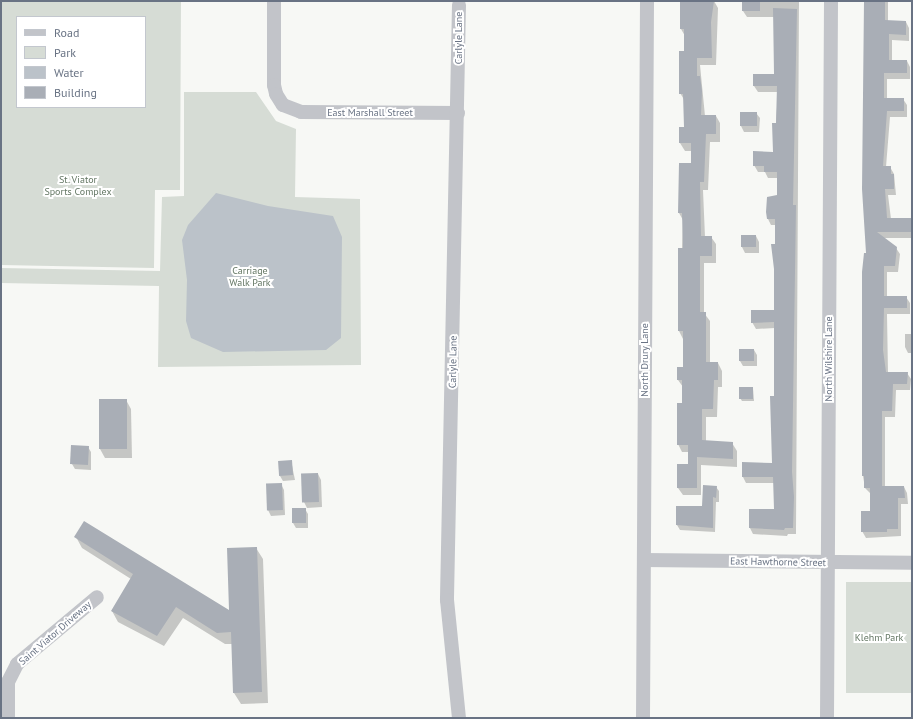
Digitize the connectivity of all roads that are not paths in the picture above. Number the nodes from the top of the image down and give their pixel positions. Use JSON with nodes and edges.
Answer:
{"nodes":[{"id":1,"x":274,"y":1,"type":"edge"},
{"id":2,"x":647,"y":1,"type":"edge"},
{"id":3,"x":832,"y":1,"type":"edge"},
{"id":4,"x":459,"y":5,"type":"dead end"},
{"id":5,"x":458,"y":113,"type":"junction"},
{"id":6,"x":644,"y":560,"type":"junction"},
{"id":7,"x":827,"y":562,"type":"junction"},
{"id":8,"x":912,"y":563,"type":"edge"},
{"id":9,"x":97,"y":597,"type":"dead end"},
{"id":10,"x":8,"y":718,"type":"edge"},
{"id":11,"x":459,"y":718,"type":"edge"},
{"id":12,"x":643,"y":718,"type":"edge"},
{"id":13,"x":827,"y":718,"type":"edge"}],
"edges":[{"from":1,"to":5,"type":"street","name":"East Marshall Street"},
{"from":2,"to":6,"type":"street","name":"North Drury Lane"},
{"from":3,"to":7,"type":"street","name":"North Wilshire Lane"},
{"from":4,"to":5,"type":"street","name":"Carlyle Lane"},
{"from":5,"to":11,"type":"street","name":"Carlyle Lane"},
{"from":6,"to":7,"type":"street","name":"East Hawthorne Street"},
{"from":6,"to":12,"type":"street","name":"North Drury Lane"},
{"from":7,"to":8,"type":"street","name":"East Hawthorne Street"},
{"from":7,"to":13,"type":"street","name":"North Wilshire Lane"},
{"from":9,"to":10,"type":"street","name":"Saint Viator Driveway"}]}
